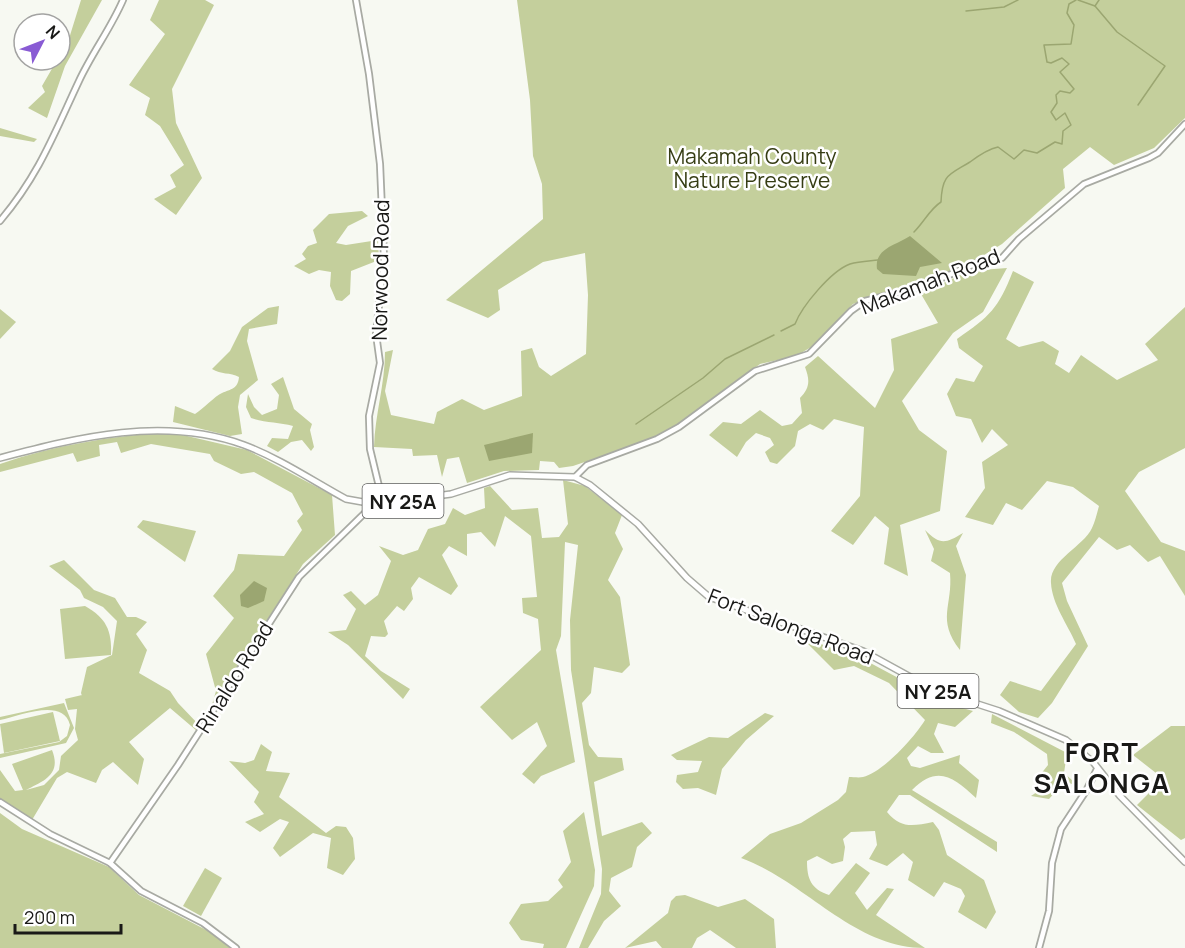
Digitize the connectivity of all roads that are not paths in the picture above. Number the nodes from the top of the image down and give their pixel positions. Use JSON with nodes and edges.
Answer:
{"nodes":[{"id":1,"x":123,"y":0,"type":"edge"},
{"id":2,"x":356,"y":0,"type":"edge"},
{"id":3,"x":1185,"y":124,"type":"edge"},
{"id":4,"x":0,"y":221,"type":"edge"},
{"id":5,"x":0,"y":458,"type":"edge"},
{"id":6,"x":574,"y":477,"type":"junction"},
{"id":7,"x":383,"y":503,"type":"junction"},
{"id":8,"x":374,"y":504,"type":"junction"},
{"id":9,"x":1097,"y":769,"type":"junction"},
{"id":10,"x":0,"y":802,"type":"edge"},
{"id":11,"x":1185,"y":862,"type":"edge"},
{"id":12,"x":110,"y":863,"type":"junction"},
{"id":13,"x":236,"y":948,"type":"edge"},
{"id":14,"x":1039,"y":948,"type":"edge"}],
"edges":[{"from":1,"to":4,"type":"street"},
{"from":2,"to":7,"type":"street","name":"Norwood Road"},
{"from":3,"to":6,"type":"street","name":"Makamah Road"},
{"from":5,"to":8,"type":"main road","name":"Fort Salonga Road","number":"NY 25A"},
{"from":6,"to":7,"type":"main road","name":"Fort Salonga Road","number":"NY 25A"},
{"from":6,"to":9,"type":"main road","name":"Fort Salonga Road","number":"NY 25A"},
{"from":7,"to":8,"type":"main road","name":"Fort Salonga Road","number":"NY 25A"},
{"from":8,"to":12,"type":"street","name":"Rinaldo Road"},
{"from":9,"to":11,"type":"main road","name":"Fort Salonga Road","number":"NY 25A"},
{"from":9,"to":14,"type":"street"},
{"from":10,"to":12,"type":"street"},
{"from":12,"to":13,"type":"street"}]}
